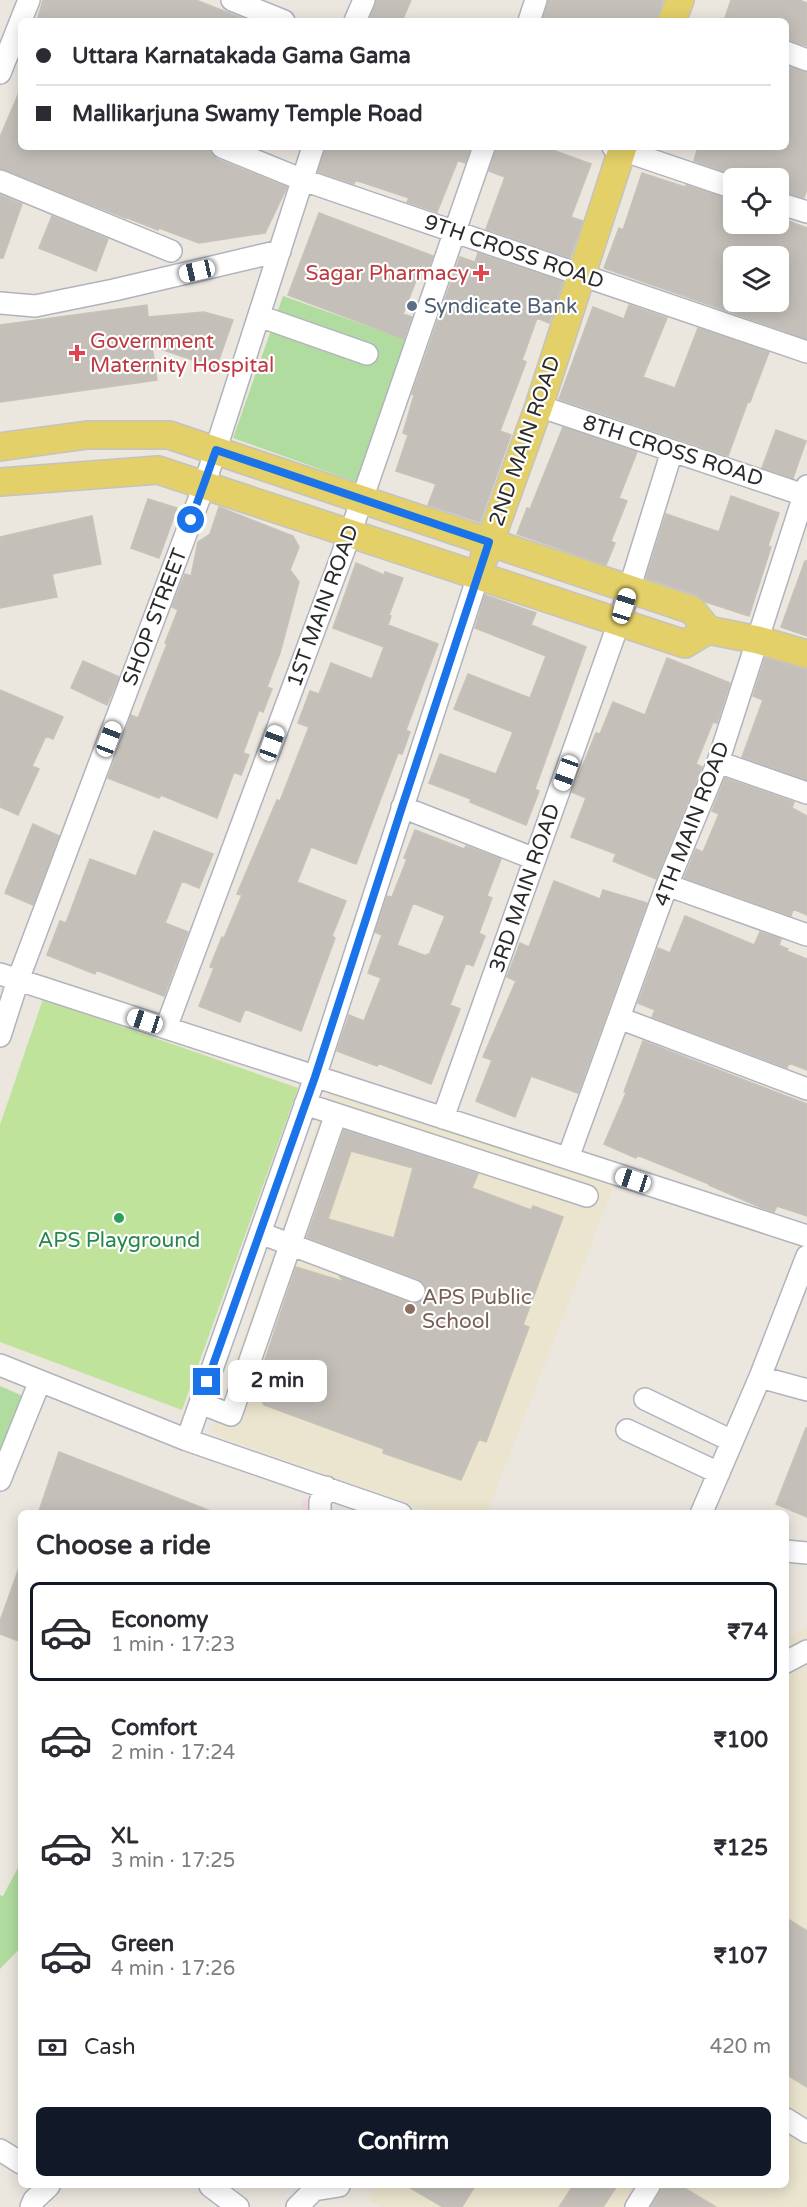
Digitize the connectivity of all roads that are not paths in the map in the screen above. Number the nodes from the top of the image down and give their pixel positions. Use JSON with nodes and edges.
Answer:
{"nodes":[{"id":1,"x":29,"y":0,"type":"edge"},
{"id":2,"x":232,"y":0,"type":"edge"},
{"id":3,"x":364,"y":0,"type":"edge"},
{"id":4,"x":536,"y":0,"type":"edge"},
{"id":5,"x":680,"y":0,"type":"edge"},
{"id":6,"x":23,"y":18,"type":"edge"},
{"id":7,"x":277,"y":18,"type":"edge"},
{"id":8,"x":356,"y":18,"type":"edge"},
{"id":9,"x":530,"y":18,"type":"edge"},
{"id":10,"x":673,"y":18,"type":"edge"},
{"id":11,"x":18,"y":32,"type":"edge"},
{"id":12,"x":789,"y":53,"type":"edge"},
{"id":13,"x":807,"y":60,"type":"edge"},
{"id":14,"x":7,"y":64,"type":"edge"},
{"id":15,"x":229,"y":150,"type":"edge"},
{"id":16,"x":312,"y":150,"type":"edge"},
{"id":17,"x":483,"y":150,"type":"edge"},
{"id":18,"x":618,"y":150,"type":"edge"},
{"id":19,"x":625,"y":150,"type":"edge"},
{"id":20,"x":303,"y":180,"type":"junction"},
{"id":21,"x":0,"y":181,"type":"edge"},
{"id":22,"x":723,"y":184,"type":"edge"},
{"id":23,"x":789,"y":206,"type":"edge"},
{"id":24,"x":807,"y":212,"type":"edge"},
{"id":25,"x":455,"y":232,"type":"junction"},
{"id":26,"x":171,"y":251,"type":"dead end"},
{"id":27,"x":280,"y":251,"type":"junction"},
{"id":28,"x":582,"y":275,"type":"junction"},
{"id":29,"x":0,"y":303,"type":"edge"},
{"id":30,"x":259,"y":316,"type":"junction"},
{"id":31,"x":807,"y":352,"type":"edge"},
{"id":32,"x":367,"y":354,"type":"dead end"},
{"id":33,"x":539,"y":406,"type":"junction"},
{"id":34,"x":0,"y":447,"type":"edge"},
{"id":35,"x":216,"y":450,"type":"junction"},
{"id":36,"x":672,"y":451,"type":"junction"},
{"id":37,"x":0,"y":482,"type":"edge"},
{"id":38,"x":204,"y":486,"type":"junction"},
{"id":39,"x":806,"y":492,"type":"edge"},
{"id":40,"x":362,"y":500,"type":"junction"},
{"id":41,"x":350,"y":534,"type":"junction"},
{"id":42,"x":489,"y":542,"type":"junction"},
{"id":43,"x":478,"y":576,"type":"junction"},
{"id":44,"x":629,"y":589,"type":"junction"},
{"id":45,"x":619,"y":622,"type":"junction"},
{"id":46,"x":708,"y":630,"type":"junction"},
{"id":47,"x":758,"y":640,"type":"junction"},
{"id":48,"x":807,"y":654,"type":"edge"},
{"id":49,"x":717,"y":762,"type":"junction"},
{"id":50,"x":807,"y":793,"type":"edge"},
{"id":51,"x":402,"y":807,"type":"junction"},
{"id":52,"x":535,"y":859,"type":"junction"},
{"id":53,"x":667,"y":885,"type":"junction"},
{"id":54,"x":807,"y":935,"type":"edge"},
{"id":55,"x":9,"y":977,"type":"edge"},
{"id":56,"x":619,"y":1018,"type":"junction"},
{"id":57,"x":166,"y":1028,"type":"junction"},
{"id":58,"x":0,"y":1036,"type":"edge"},
{"id":59,"x":315,"y":1077,"type":"junction"},
{"id":60,"x":807,"y":1089,"type":"edge"},
{"id":61,"x":305,"y":1104,"type":"junction"},
{"id":62,"x":336,"y":1114,"type":"junction"},
{"id":63,"x":443,"y":1118,"type":"junction"},
{"id":64,"x":568,"y":1158,"type":"junction"},
{"id":65,"x":587,"y":1196,"type":"dead end"},
{"id":66,"x":260,"y":1233,"type":"junction"},
{"id":67,"x":807,"y":1236,"type":"edge"},
{"id":68,"x":290,"y":1244,"type":"junction"},
{"id":69,"x":807,"y":1256,"type":"edge"},
{"id":70,"x":414,"y":1292,"type":"dead end"},
{"id":71,"x":0,"y":1365,"type":"edge"},
{"id":72,"x":760,"y":1377,"type":"junction"},
{"id":73,"x":40,"y":1381,"type":"junction"},
{"id":74,"x":807,"y":1390,"type":"edge"},
{"id":75,"x":645,"y":1399,"type":"dead end"},
{"id":76,"x":200,"y":1403,"type":"junction"},
{"id":77,"x":627,"y":1430,"type":"dead end"},
{"id":78,"x":188,"y":1440,"type":"junction"},
{"id":79,"x":732,"y":1441,"type":"junction"},
{"id":80,"x":719,"y":1473,"type":"junction"},
{"id":81,"x":0,"y":1480,"type":"edge"},
{"id":82,"x":326,"y":1487,"type":"junction"},
{"id":83,"x":320,"y":1510,"type":"edge"},
{"id":84,"x":390,"y":1510,"type":"edge"},
{"id":85,"x":703,"y":1510,"type":"edge"},
{"id":86,"x":789,"y":1551,"type":"edge"},
{"id":87,"x":807,"y":1553,"type":"edge"},
{"id":88,"x":807,"y":1651,"type":"edge"},
{"id":89,"x":789,"y":1660,"type":"edge"},
{"id":90,"x":789,"y":2120,"type":"edge"},
{"id":91,"x":807,"y":2132,"type":"edge"},
{"id":92,"x":0,"y":2150,"type":"edge"},
{"id":93,"x":18,"y":2161,"type":"edge"},
{"id":94,"x":48,"y":2188,"type":"edge"},
{"id":95,"x":213,"y":2188,"type":"edge"},
{"id":96,"x":326,"y":2188,"type":"edge"},
{"id":97,"x":648,"y":2188,"type":"edge"},
{"id":98,"x":31,"y":2207,"type":"edge"},
{"id":99,"x":238,"y":2207,"type":"edge"},
{"id":100,"x":297,"y":2207,"type":"edge"},
{"id":101,"x":636,"y":2207,"type":"edge"}],
"edges":[{"from":1,"to":6,"type":"street"},
{"from":2,"to":7,"type":"street"},
{"from":3,"to":8,"type":"street"},
{"from":4,"to":9,"type":"street"},
{"from":5,"to":10,"type":"main road"},
{"from":11,"to":14,"type":"street"},
{"from":12,"to":13,"type":"street"},
{"from":15,"to":20,"type":"street","name":"9TH CROSS ROAD"},
{"from":16,"to":20,"type":"street","name":"SHOP STREET"},
{"from":17,"to":25,"type":"street","name":"1ST MAIN ROAD"},
{"from":18,"to":28,"type":"main road","name":"2ND MAIN ROAD"},
{"from":19,"to":22,"type":"street"},
{"from":20,"to":25,"type":"street","name":"9TH CROSS ROAD"},
{"from":20,"to":27,"type":"street","name":"SHOP STREET"},
{"from":21,"to":26,"type":"street"},
{"from":23,"to":24,"type":"street"},
{"from":25,"to":28,"type":"street","name":"9TH CROSS ROAD"},
{"from":25,"to":40,"type":"street","name":"1ST MAIN ROAD"},
{"from":27,"to":29,"type":"street"},
{"from":27,"to":30,"type":"street","name":"SHOP STREET"},
{"from":28,"to":31,"type":"street","name":"9TH CROSS ROAD"},
{"from":28,"to":33,"type":"main road","name":"2ND MAIN ROAD"},
{"from":30,"to":32,"type":"street"},
{"from":30,"to":35,"type":"street","name":"SHOP STREET"},
{"from":33,"to":36,"type":"street","name":"8TH CROSS ROAD"},
{"from":33,"to":42,"type":"main road","name":"2ND MAIN ROAD"},
{"from":34,"to":35,"type":"main road"},
{"from":35,"to":38,"type":"street","name":"SHOP STREET"},
{"from":35,"to":40,"type":"main road"},
{"from":36,"to":39,"type":"street","name":"8TH CROSS ROAD"},
{"from":36,"to":44,"type":"street","name":"3RD MAIN ROAD"},
{"from":37,"to":38,"type":"main road"},
{"from":38,"to":41,"type":"main road"},
{"from":38,"to":55,"type":"street","name":"SHOP STREET"},
{"from":39,"to":47,"type":"street","name":"4TH MAIN ROAD"},
{"from":40,"to":41,"type":"street","name":"1ST MAIN ROAD"},
{"from":40,"to":42,"type":"main road"},
{"from":41,"to":43,"type":"main road"},
{"from":41,"to":57,"type":"street","name":"1ST MAIN ROAD"},
{"from":42,"to":43,"type":"main road","name":"2ND MAIN ROAD"},
{"from":42,"to":44,"type":"main road"},
{"from":43,"to":45,"type":"main road"},
{"from":43,"to":51,"type":"street","name":"2ND MAIN ROAD"},
{"from":44,"to":45,"type":"street","name":"3RD MAIN ROAD"},
{"from":44,"to":46,"type":"main road"},
{"from":45,"to":46,"type":"main road"},
{"from":45,"to":52,"type":"street","name":"3RD MAIN ROAD"},
{"from":46,"to":47,"type":"main road"},
{"from":47,"to":48,"type":"main road"},
{"from":47,"to":49,"type":"street","name":"4TH MAIN ROAD"},
{"from":49,"to":50,"type":"street"},
{"from":49,"to":53,"type":"street","name":"4TH MAIN ROAD"},
{"from":51,"to":52,"type":"street"},
{"from":51,"to":59,"type":"street","name":"2ND MAIN ROAD"},
{"from":52,"to":63,"type":"street","name":"3RD MAIN ROAD"},
{"from":53,"to":54,"type":"street"},
{"from":53,"to":56,"type":"street","name":"4TH MAIN ROAD"},
{"from":55,"to":57,"type":"street"},
{"from":55,"to":58,"type":"street","name":"SHOP STREET"},
{"from":56,"to":60,"type":"street"},
{"from":56,"to":64,"type":"street","name":"4TH MAIN ROAD"},
{"from":57,"to":59,"type":"street"},
{"from":59,"to":61,"type":"street","name":"2ND MAIN ROAD"},
{"from":59,"to":63,"type":"street"},
{"from":61,"to":62,"type":"street"},
{"from":61,"to":66,"type":"street","name":"2ND MAIN ROAD"},
{"from":62,"to":65,"type":"street"},
{"from":62,"to":68,"type":"street"},
{"from":63,"to":64,"type":"street"},
{"from":64,"to":67,"type":"street"},
{"from":66,"to":68,"type":"street"},
{"from":66,"to":76,"type":"street","name":"2ND MAIN ROAD"},
{"from":68,"to":70,"type":"street"},
{"from":68,"to":76,"type":"street"},
{"from":69,"to":72,"type":"street"},
{"from":71,"to":73,"type":"street"},
{"from":72,"to":74,"type":"street"},
{"from":72,"to":79,"type":"street"},
{"from":73,"to":78,"type":"street"},
{"from":73,"to":81,"type":"street"},
{"from":75,"to":79,"type":"street"},
{"from":76,"to":78,"type":"street","name":"2ND MAIN ROAD"},
{"from":77,"to":80,"type":"street"},
{"from":78,"to":82,"type":"street"},
{"from":79,"to":80,"type":"street"},
{"from":80,"to":85,"type":"street"},
{"from":82,"to":83,"type":"street"},
{"from":82,"to":84,"type":"street"},
{"from":86,"to":87,"type":"street"},
{"from":88,"to":89,"type":"street"},
{"from":90,"to":91,"type":"street"},
{"from":92,"to":93,"type":"street"},
{"from":94,"to":98,"type":"street"},
{"from":95,"to":99,"type":"street"},
{"from":96,"to":100,"type":"street"},
{"from":97,"to":101,"type":"street"}]}
